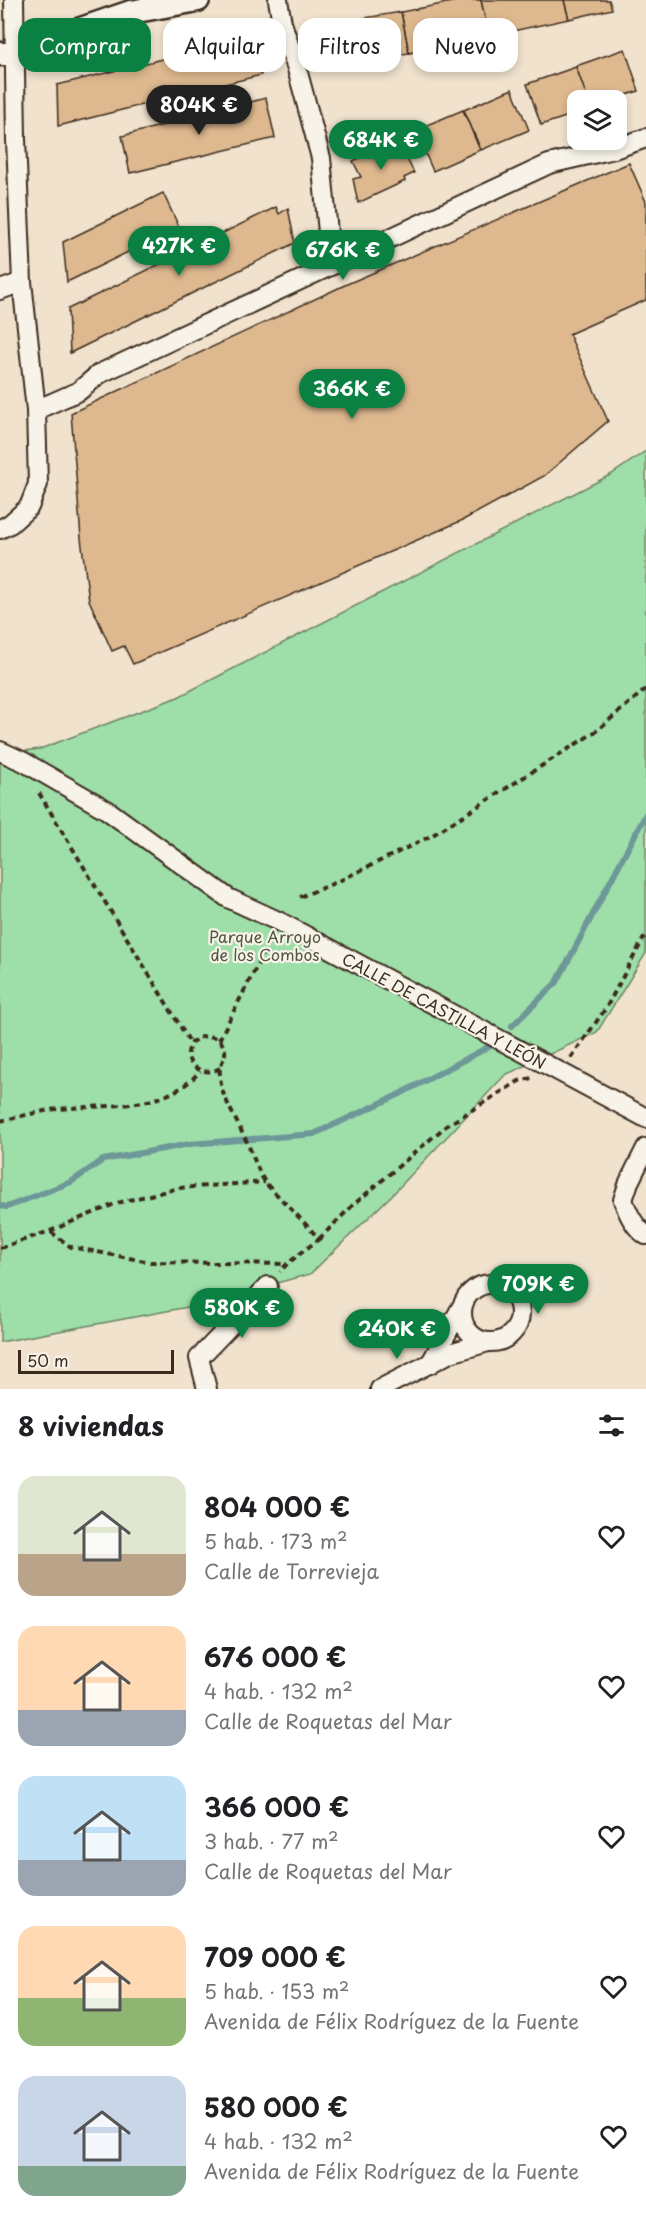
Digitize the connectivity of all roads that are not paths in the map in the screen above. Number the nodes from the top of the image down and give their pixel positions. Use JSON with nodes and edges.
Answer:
{"nodes":[{"id":1,"x":14,"y":0,"type":"edge"},
{"id":2,"x":198,"y":0,"type":"edge"},
{"id":3,"x":278,"y":0,"type":"edge"},
{"id":4,"x":8,"y":54,"type":"edge"},
{"id":5,"x":0,"y":71,"type":"edge"},
{"id":6,"x":646,"y":138,"type":"edge"},
{"id":7,"x":337,"y":264,"type":"junction"},
{"id":8,"x":22,"y":282,"type":"junction"},
{"id":9,"x":0,"y":290,"type":"edge"},
{"id":10,"x":36,"y":410,"type":"junction"},
{"id":11,"x":0,"y":530,"type":"edge"},
{"id":12,"x":0,"y":751,"type":"edge"},
{"id":13,"x":646,"y":1118,"type":"edge"},
{"id":14,"x":646,"y":1148,"type":"edge"},
{"id":15,"x":646,"y":1235,"type":"edge"},
{"id":16,"x":268,"y":1286,"type":"road end"},
{"id":17,"x":462,"y":1306,"type":"junction"},
{"id":18,"x":488,"y":1342,"type":"junction"},
{"id":19,"x":430,"y":1364,"type":"junction"},
{"id":20,"x":207,"y":1389,"type":"edge"},
{"id":21,"x":380,"y":1389,"type":"edge"}],
"edges":[{"from":1,"to":4,"type":"street"},
{"from":2,"to":4,"type":"street"},
{"from":3,"to":7,"type":"street"},
{"from":4,"to":5,"type":"street"},
{"from":4,"to":8,"type":"street"},
{"from":6,"to":7,"type":"street"},
{"from":7,"to":10,"type":"street"},
{"from":8,"to":9,"type":"street"},
{"from":8,"to":10,"type":"street"},
{"from":10,"to":11,"type":"street"},
{"from":12,"to":13,"type":"street","name":"CALLE DE CASTILLA Y LEÓN"},
{"from":14,"to":15,"type":"street"},
{"from":16,"to":20,"type":"street"},
{"from":17,"to":18,"type":"street"},
{"from":17,"to":18,"type":"street"},
{"from":17,"to":19,"type":"street"},
{"from":18,"to":19,"type":"street"},
{"from":19,"to":21,"type":"street"}]}
